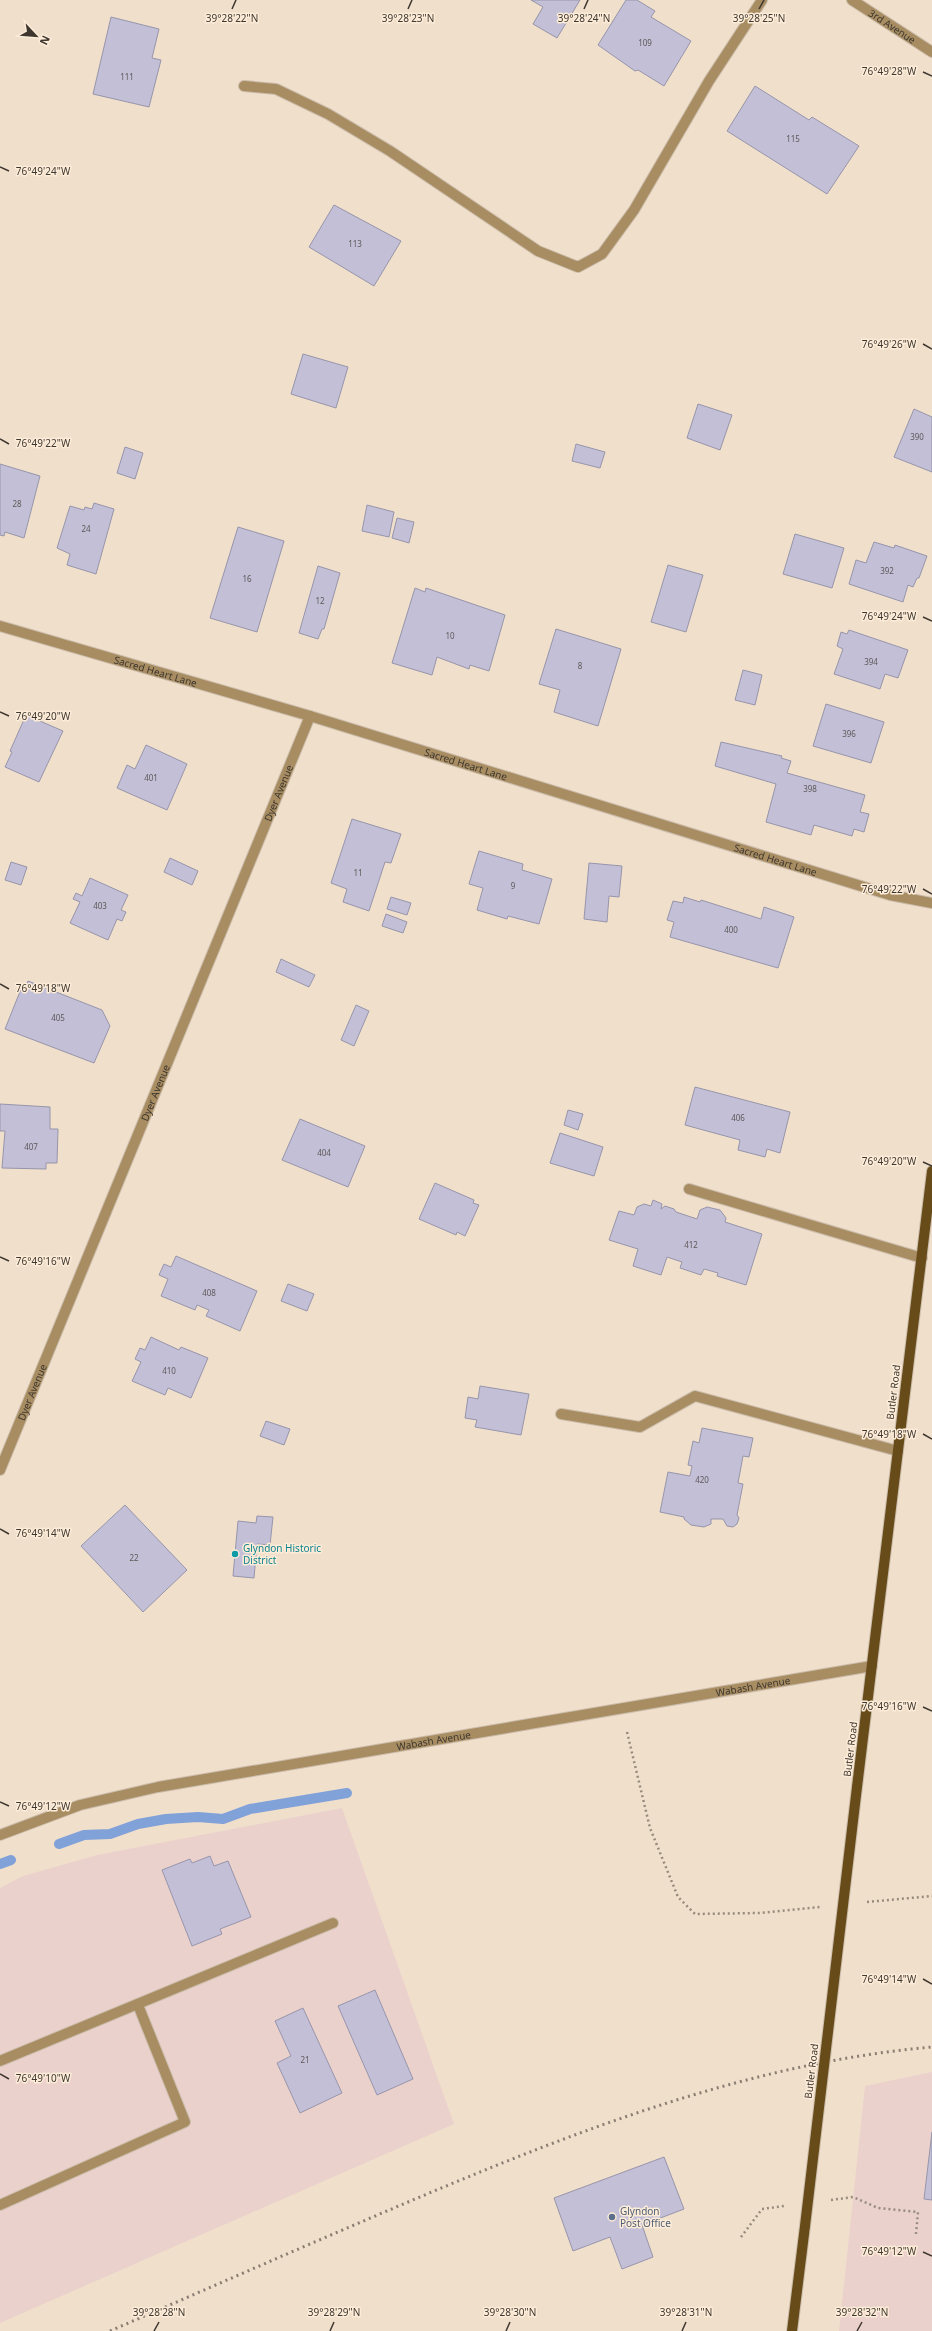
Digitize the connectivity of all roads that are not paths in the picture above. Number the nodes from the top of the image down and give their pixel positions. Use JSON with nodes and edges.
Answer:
{"nodes":[{"id":1,"x":762,"y":0,"type":"edge"},
{"id":2,"x":852,"y":0,"type":"edge"},
{"id":3,"x":932,"y":52,"type":"edge"},
{"id":4,"x":244,"y":86,"type":"dead end"},
{"id":5,"x":0,"y":626,"type":"edge"},
{"id":6,"x":310,"y":716,"type":"junction"},
{"id":7,"x":932,"y":903,"type":"edge"},
{"id":8,"x":932,"y":1171,"type":"edge"},
{"id":9,"x":689,"y":1189,"type":"dead end"},
{"id":10,"x":922,"y":1258,"type":"junction"},
{"id":11,"x":560,"y":1414,"type":"dead end"},
{"id":12,"x":898,"y":1451,"type":"junction"},
{"id":13,"x":0,"y":1470,"type":"edge"},
{"id":14,"x":872,"y":1666,"type":"junction"},
{"id":15,"x":0,"y":1835,"type":"edge"},
{"id":16,"x":333,"y":1923,"type":"dead end"},
{"id":17,"x":138,"y":2005,"type":"junction"},
{"id":18,"x":0,"y":2061,"type":"edge"},
{"id":19,"x":0,"y":2205,"type":"edge"},
{"id":20,"x":792,"y":2331,"type":"edge"}],
"edges":[{"from":1,"to":4,"type":"street"},
{"from":2,"to":3,"type":"street","name":"3rd Avenue"},
{"from":5,"to":6,"type":"street","name":"Sacred Heart Lane"},
{"from":6,"to":7,"type":"street","name":"Sacred Heart Lane"},
{"from":6,"to":13,"type":"street","name":"Dyer Avenue"},
{"from":8,"to":10,"type":"main road","name":"Butler Road"},
{"from":9,"to":10,"type":"street"},
{"from":10,"to":12,"type":"main road","name":"Butler Road"},
{"from":11,"to":12,"type":"street"},
{"from":12,"to":14,"type":"main road","name":"Butler Road"},
{"from":14,"to":15,"type":"street","name":"Wabash Avenue"},
{"from":14,"to":20,"type":"main road","name":"Butler Road","bridge":true},
{"from":16,"to":17,"type":"street"},
{"from":17,"to":18,"type":"street"},
{"from":17,"to":19,"type":"street"}]}
